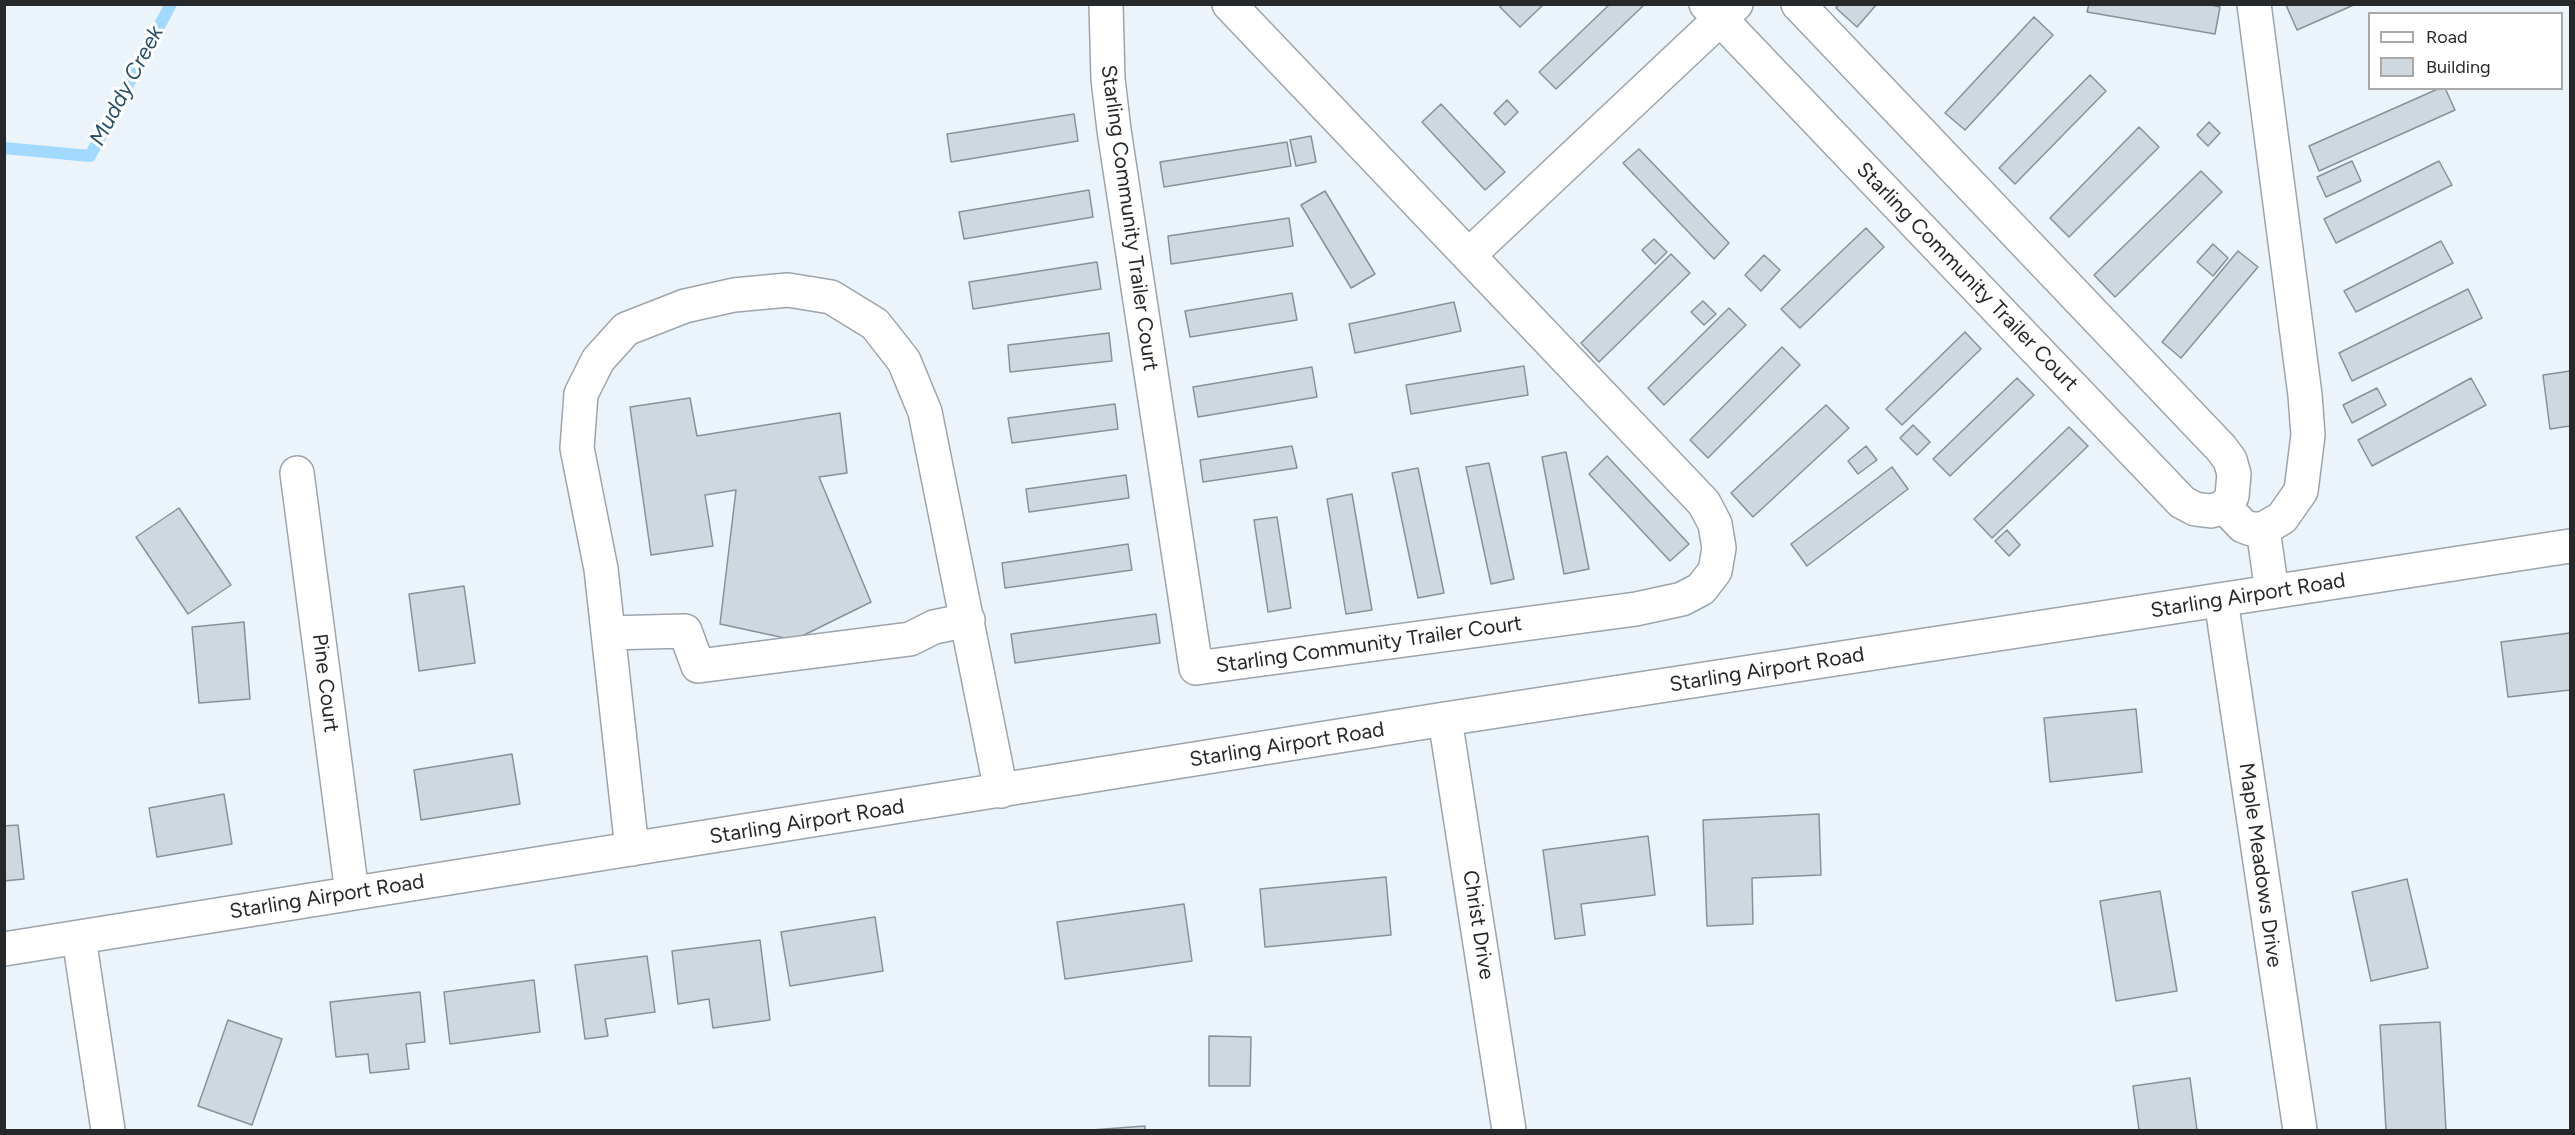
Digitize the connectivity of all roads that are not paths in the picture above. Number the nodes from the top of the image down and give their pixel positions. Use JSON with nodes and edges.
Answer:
{"nodes":[{"id":1,"x":1106,"y":4,"type":"edge"},
{"id":2,"x":1229,"y":4,"type":"edge"},
{"id":3,"x":1798,"y":4,"type":"edge"},
{"id":4,"x":2254,"y":4,"type":"edge"},
{"id":5,"x":1721,"y":9,"type":"edge"},
{"id":6,"x":1469,"y":255,"type":"junction"},
{"id":7,"x":297,"y":473,"type":"dead end"},
{"id":8,"x":2226,"y":507,"type":"junction"},
{"id":9,"x":2263,"y":529,"type":"junction"},
{"id":10,"x":2571,"y":546,"type":"edge"},
{"id":11,"x":2272,"y":592,"type":"junction"},
{"id":12,"x":2221,"y":600,"type":"junction"},
{"id":13,"x":968,"y":620,"type":"junction"},
{"id":14,"x":608,"y":633,"type":"junction"},
{"id":15,"x":1445,"y":719,"type":"junction"},
{"id":16,"x":1001,"y":791,"type":"junction"},
{"id":17,"x":632,"y":849,"type":"junction"},
{"id":18,"x":352,"y":893,"type":"junction"},
{"id":19,"x":79,"y":938,"type":"junction"},
{"id":20,"x":4,"y":949,"type":"edge"},
{"id":21,"x":108,"y":1131,"type":"edge"},
{"id":22,"x":1509,"y":1131,"type":"edge"},
{"id":23,"x":2300,"y":1131,"type":"edge"}],
"edges":[{"from":1,"to":6,"type":"street","name":"Starling Community Trailer Court"},
{"from":2,"to":6,"type":"street","name":"Starling Community Trailer Court"},
{"from":3,"to":8,"type":"street"},
{"from":4,"to":9,"type":"street"},
{"from":5,"to":6,"type":"street","name":"Starling Community Trailer Court"},
{"from":5,"to":8,"type":"street","name":"Starling Community Trailer Court"},
{"from":7,"to":18,"type":"street","name":"Pine Court"},
{"from":8,"to":9,"type":"street"},
{"from":9,"to":11,"type":"street"},
{"from":10,"to":11,"type":"street","name":"Starling Airport Road"},
{"from":11,"to":12,"type":"street","name":"Starling Airport Road"},
{"from":12,"to":15,"type":"street","name":"Starling Airport Road"},
{"from":12,"to":23,"type":"street","name":"Maple Meadows Drive"},
{"from":13,"to":14,"type":"street"},
{"from":13,"to":14,"type":"street"},
{"from":13,"to":16,"type":"street"},
{"from":14,"to":17,"type":"street"},
{"from":15,"to":16,"type":"street","name":"Starling Airport Road"},
{"from":15,"to":22,"type":"street","name":"Christ Drive"},
{"from":16,"to":17,"type":"street","name":"Starling Airport Road"},
{"from":17,"to":18,"type":"street","name":"Starling Airport Road"},
{"from":18,"to":19,"type":"street","name":"Starling Airport Road"},
{"from":19,"to":20,"type":"street","name":"Starling Airport Road"},
{"from":19,"to":21,"type":"street"}]}
